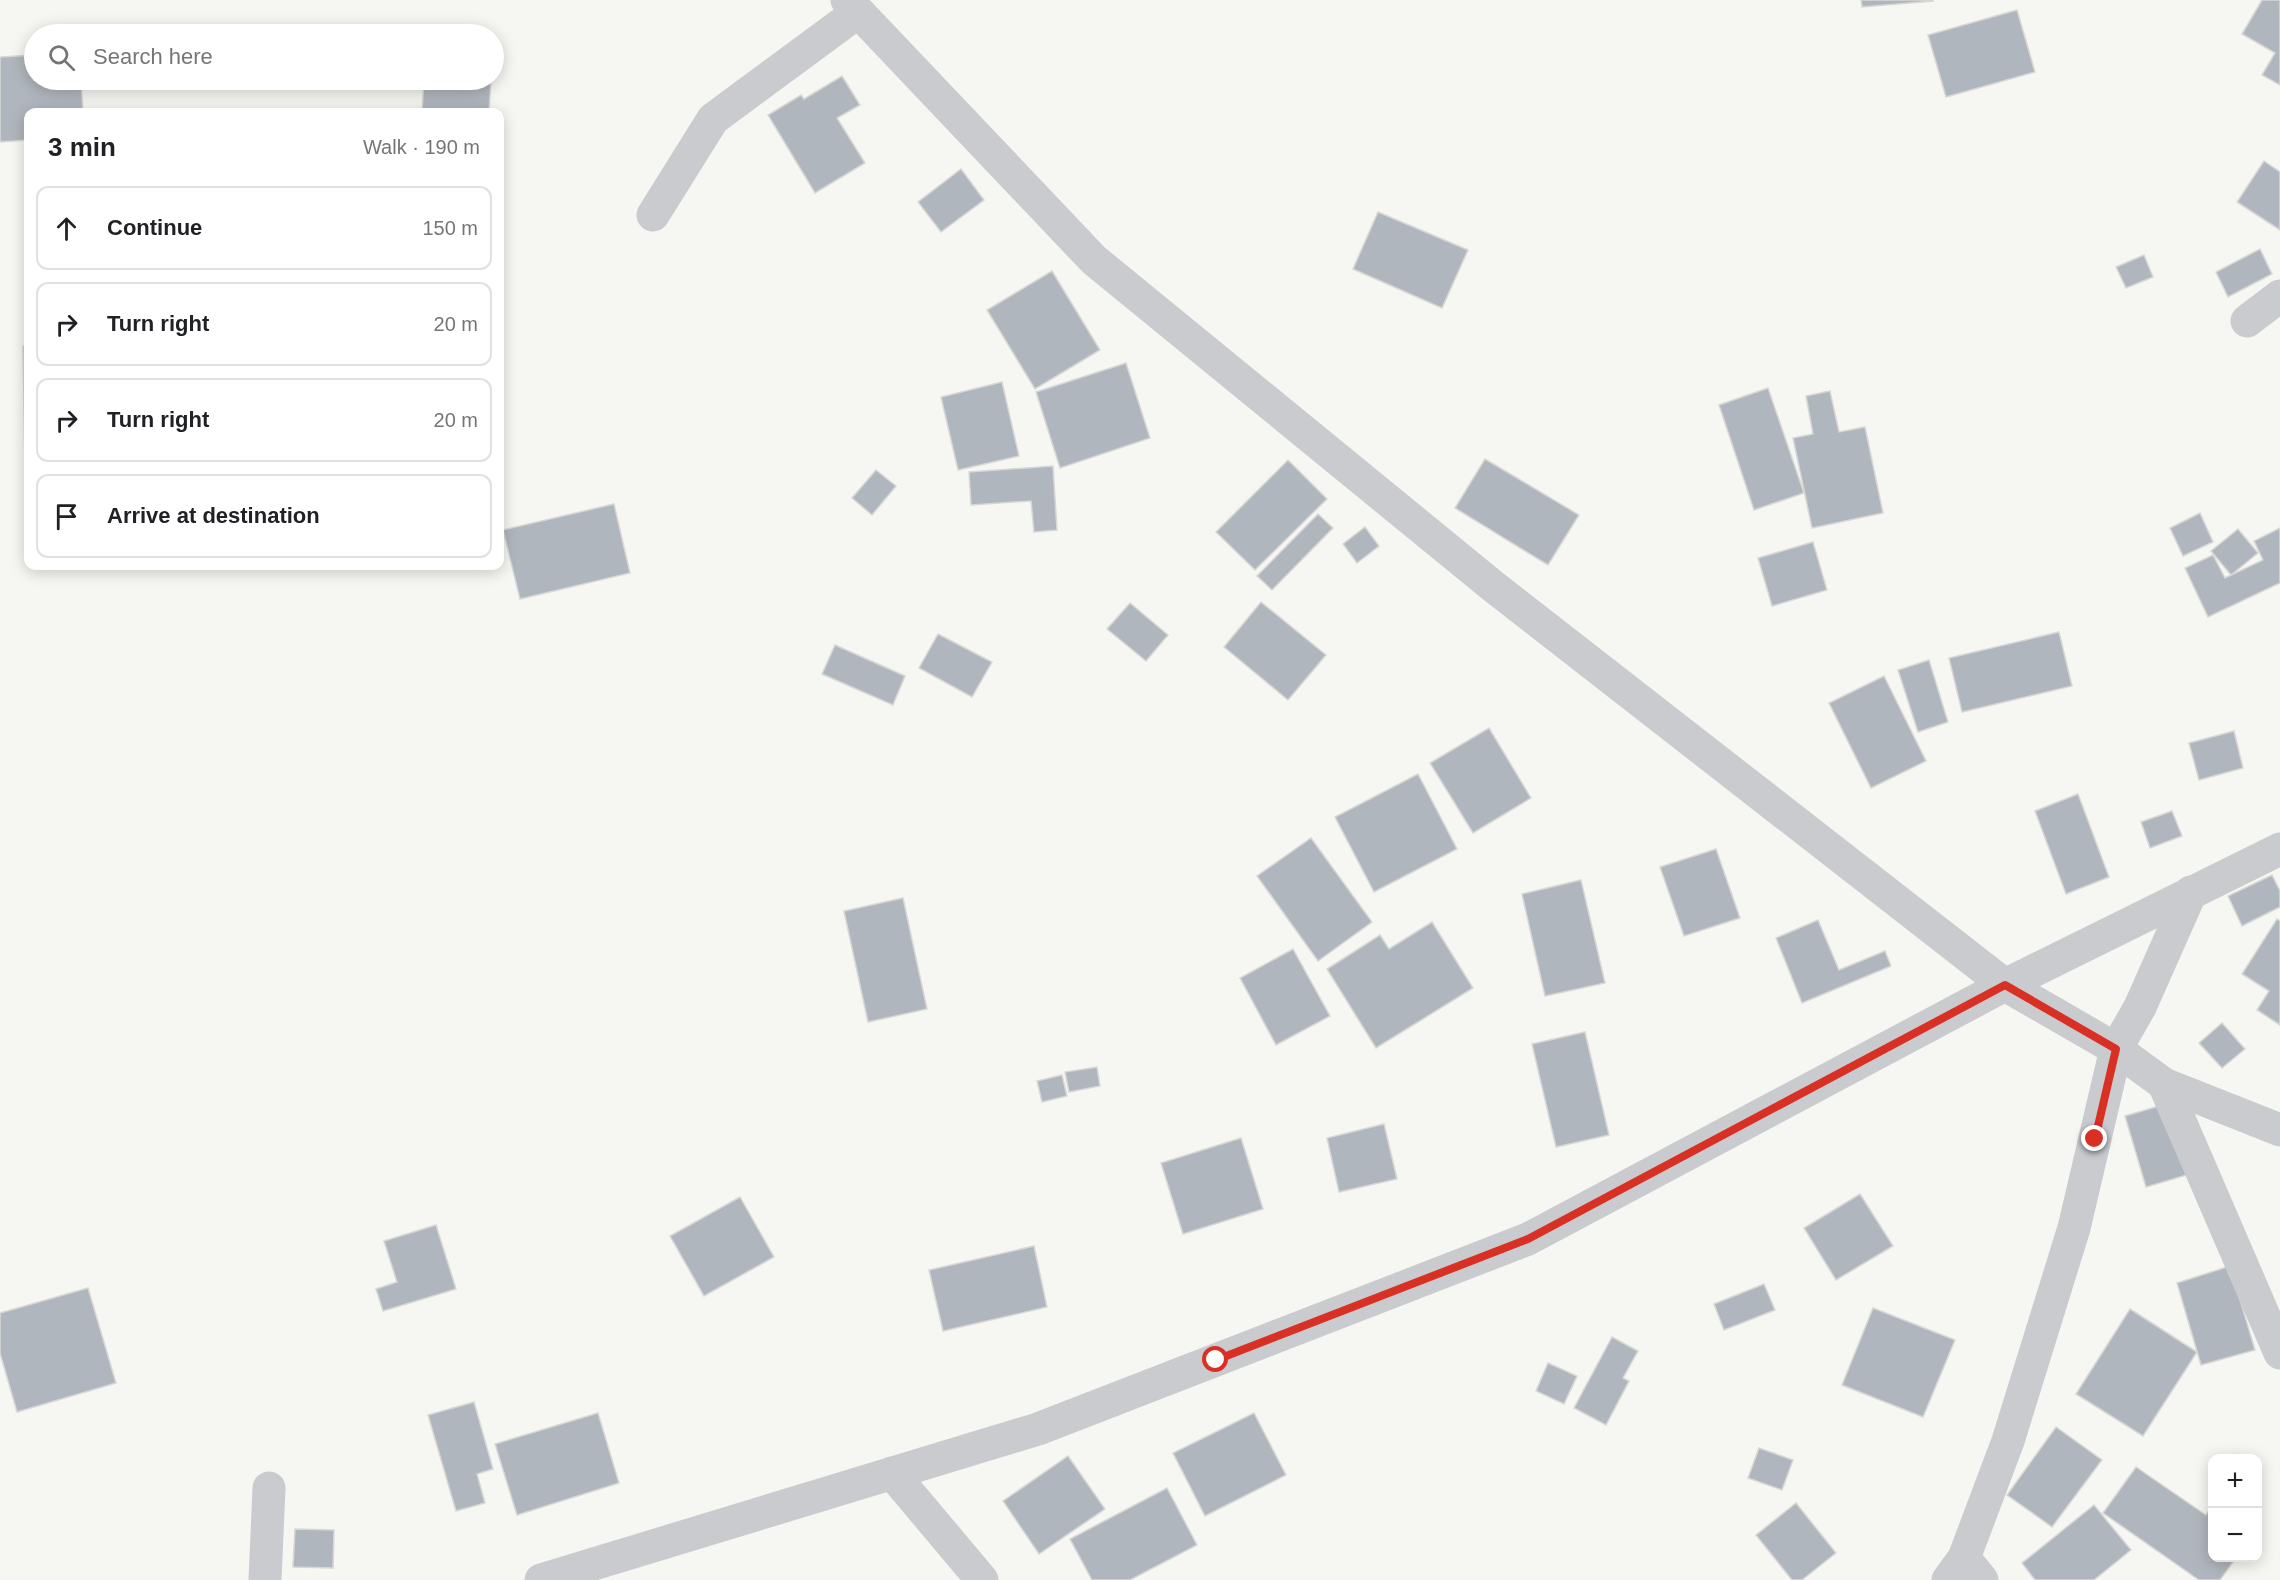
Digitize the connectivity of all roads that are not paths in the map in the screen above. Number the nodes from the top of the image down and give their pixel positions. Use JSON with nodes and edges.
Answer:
{"nodes":[{"id":1,"x":853,"y":6,"type":"edge"},
{"id":2,"x":652,"y":215,"type":"dead end"},
{"id":3,"x":2280,"y":296,"type":"edge"},
{"id":4,"x":2247,"y":321,"type":"dead end"},
{"id":5,"x":2280,"y":849,"type":"edge"},
{"id":6,"x":2191,"y":892,"type":"junction"},
{"id":7,"x":2005,"y":985,"type":"junction"},
{"id":8,"x":2116,"y":1049,"type":"junction"},
{"id":9,"x":2164,"y":1084,"type":"junction"},
{"id":10,"x":2280,"y":1130,"type":"edge"},
{"id":11,"x":2280,"y":1353,"type":"edge"},
{"id":12,"x":892,"y":1473,"type":"junction"},
{"id":13,"x":269,"y":1488,"type":"dead end"},
{"id":14,"x":1965,"y":1573,"type":"edge"},
{"id":15,"x":265,"y":1580,"type":"edge"},
{"id":16,"x":541,"y":1580,"type":"edge"},
{"id":17,"x":982,"y":1580,"type":"edge"}],
"edges":[{"from":1,"to":2,"type":"street"},
{"from":1,"to":7,"type":"street"},
{"from":3,"to":4,"type":"street"},
{"from":5,"to":6,"type":"street"},
{"from":6,"to":7,"type":"street"},
{"from":6,"to":8,"type":"street"},
{"from":7,"to":8,"type":"street"},
{"from":7,"to":12,"type":"street"},
{"from":8,"to":9,"type":"street"},
{"from":8,"to":14,"type":"street"},
{"from":9,"to":10,"type":"street"},
{"from":9,"to":11,"type":"street"},
{"from":12,"to":16,"type":"street"},
{"from":12,"to":17,"type":"street"},
{"from":13,"to":15,"type":"street"}]}
